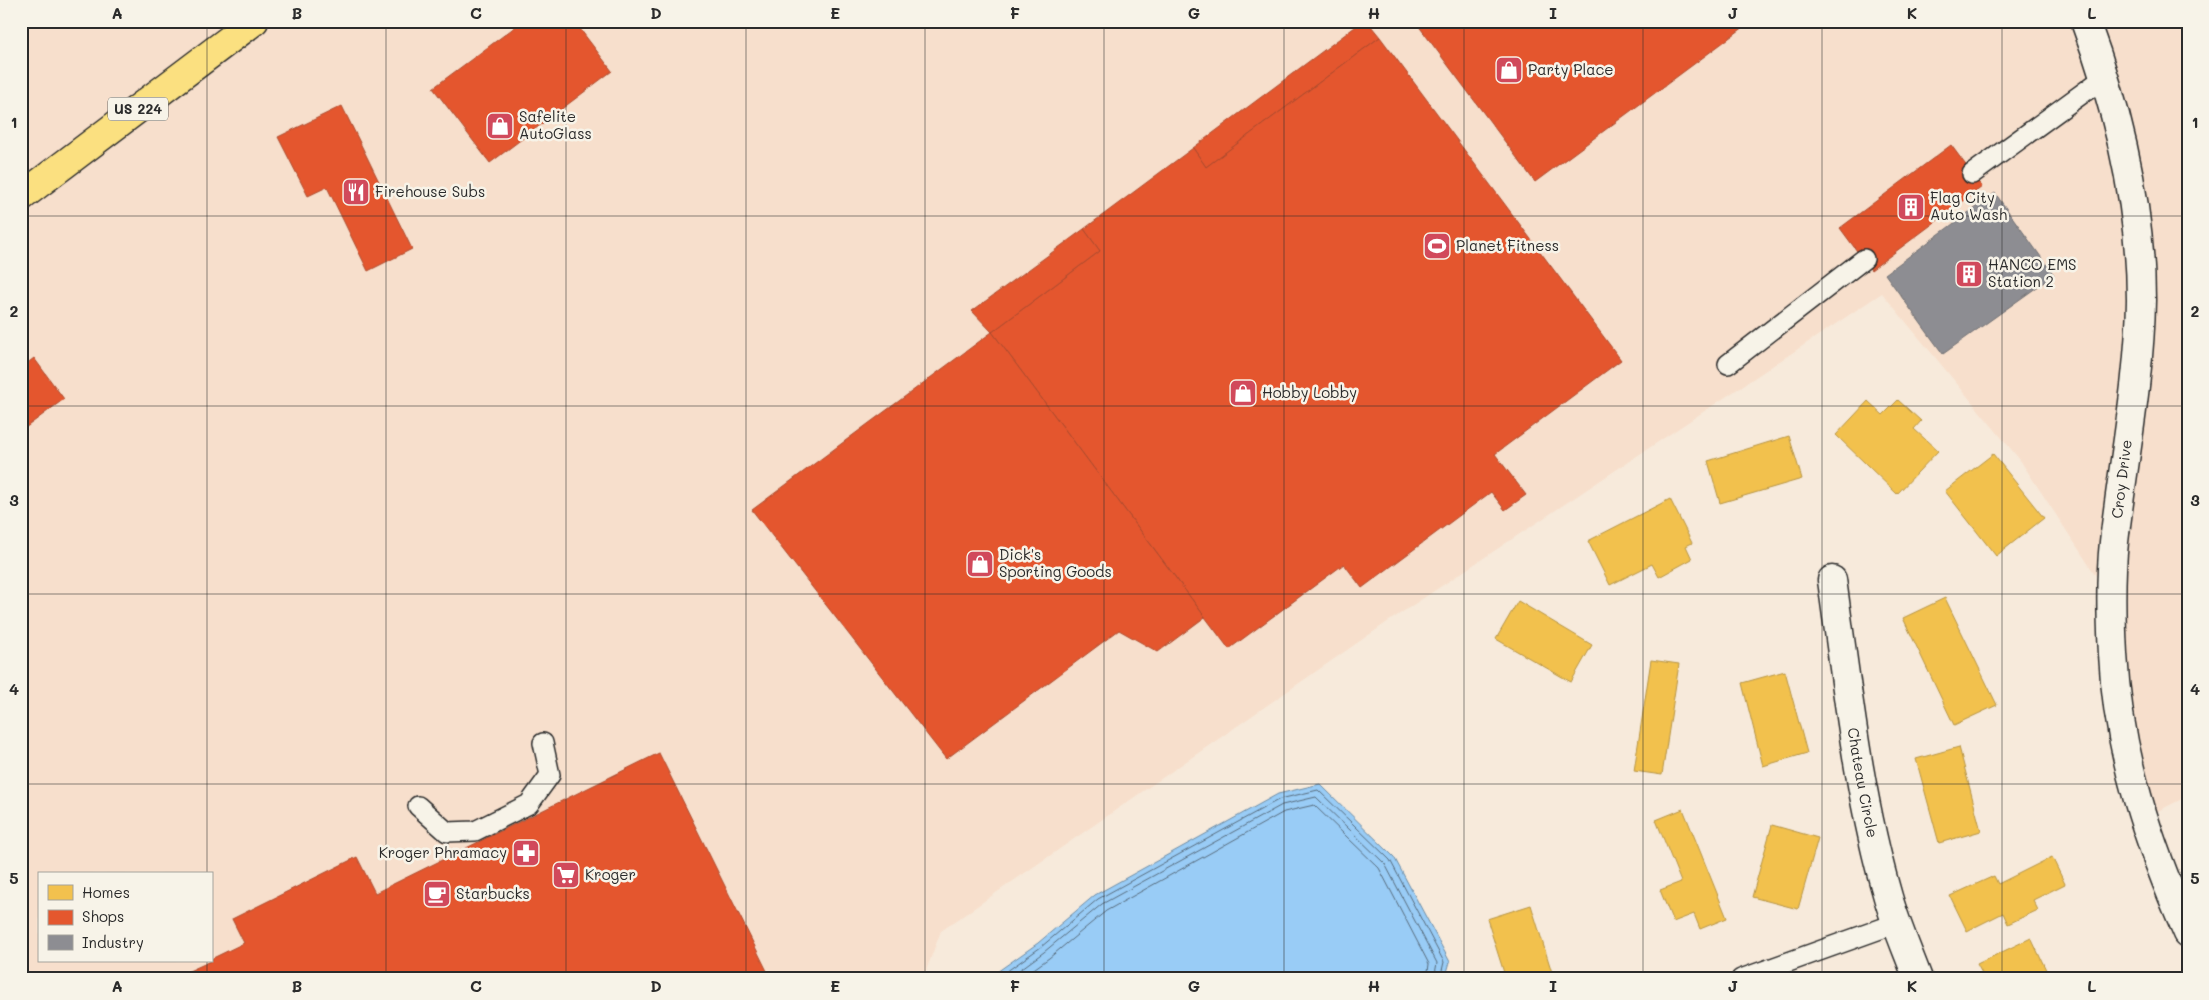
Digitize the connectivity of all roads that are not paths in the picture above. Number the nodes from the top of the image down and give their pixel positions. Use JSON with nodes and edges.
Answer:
{"nodes":[{"id":1,"x":254,"y":21,"type":"edge"},
{"id":2,"x":2085,"y":21,"type":"edge"},
{"id":3,"x":2105,"y":77,"type":"junction"},
{"id":4,"x":1972,"y":174,"type":"dead end"},
{"id":5,"x":21,"y":197,"type":"edge"},
{"id":6,"x":1864,"y":259,"type":"dead end"},
{"id":7,"x":1728,"y":364,"type":"dead end"},
{"id":8,"x":1832,"y":580,"type":"dead end"},
{"id":9,"x":543,"y":743,"type":"dead end"},
{"id":10,"x":418,"y":806,"type":"dead end"},
{"id":11,"x":1897,"y":923,"type":"junction"},
{"id":12,"x":2188,"y":933,"type":"edge"},
{"id":13,"x":1741,"y":979,"type":"edge"},
{"id":14,"x":1918,"y":979,"type":"edge"}],
"edges":[{"from":1,"to":5,"type":"highway","number":"US 224"},
{"from":2,"to":3,"type":"street","name":"Croy Drive"},
{"from":3,"to":4,"type":"lane"},
{"from":3,"to":12,"type":"street","name":"Croy Drive"},
{"from":6,"to":7,"type":"lane"},
{"from":8,"to":11,"type":"street","name":"Chateau Circle"},
{"from":9,"to":10,"type":"lane"},
{"from":11,"to":13,"type":"lane"},
{"from":11,"to":14,"type":"street","name":"Chateau Circle"}]}
